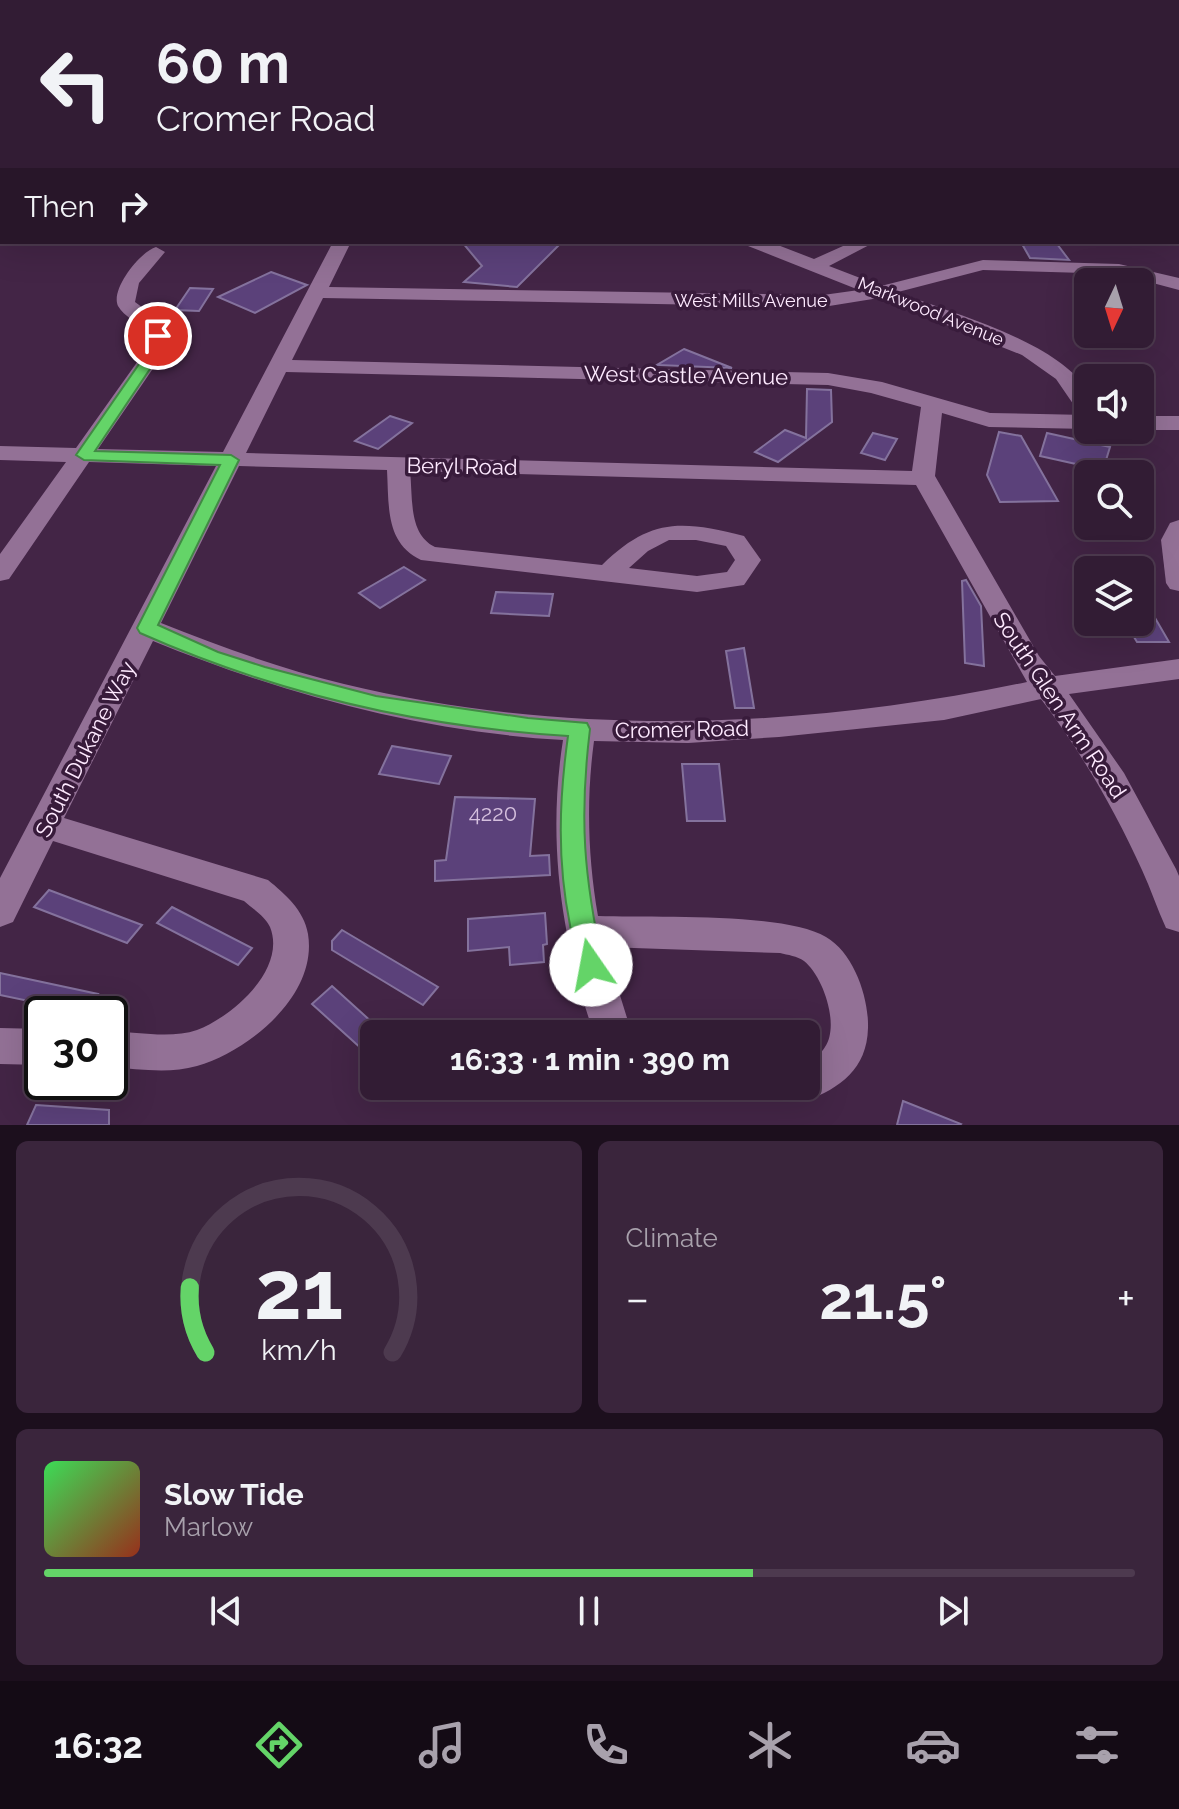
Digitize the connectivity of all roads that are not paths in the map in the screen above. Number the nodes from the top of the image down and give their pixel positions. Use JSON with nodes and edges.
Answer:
{"nodes":[{"id":1,"x":341,"y":244,"type":"edge"},
{"id":2,"x":759,"y":244,"type":"edge"},
{"id":3,"x":862,"y":244,"type":"edge"},
{"id":4,"x":156,"y":252,"type":"dead end"},
{"id":5,"x":816,"y":265,"type":"junction"},
{"id":6,"x":1179,"y":284,"type":"edge"},
{"id":7,"x":882,"y":291,"type":"junction"},
{"id":8,"x":316,"y":292,"type":"junction"},
{"id":9,"x":279,"y":366,"type":"junction"},
{"id":10,"x":1074,"y":385,"type":"edge"},
{"id":11,"x":932,"y":405,"type":"junction"},
{"id":12,"x":1074,"y":422,"type":"edge"},
{"id":13,"x":1154,"y":423,"type":"edge"},
{"id":14,"x":1179,"y":423,"type":"edge"},
{"id":15,"x":0,"y":453,"type":"edge"},
{"id":16,"x":84,"y":455,"type":"junction"},
{"id":17,"x":231,"y":460,"type":"junction"},
{"id":18,"x":398,"y":465,"type":"junction"},
{"id":19,"x":924,"y":478,"type":"junction"},
{"id":20,"x":1179,"y":528,"type":"edge"},
{"id":21,"x":610,"y":572,"type":"dead end"},
{"id":22,"x":0,"y":573,"type":"edge"},
{"id":23,"x":1179,"y":583,"type":"edge"},
{"id":24,"x":147,"y":628,"type":"junction"},
{"id":25,"x":1179,"y":669,"type":"edge"},
{"id":26,"x":1045,"y":688,"type":"junction"},
{"id":27,"x":580,"y":729,"type":"junction"},
{"id":28,"x":45,"y":825,"type":"junction"},
{"id":29,"x":0,"y":912,"type":"edge"},
{"id":30,"x":1179,"y":917,"type":"edge"},
{"id":31,"x":583,"y":931,"type":"junction"},
{"id":32,"x":609,"y":1020,"type":"edge"},
{"id":33,"x":0,"y":1046,"type":"edge"},
{"id":34,"x":24,"y":1047,"type":"edge"},
{"id":35,"x":128,"y":1050,"type":"edge"},
{"id":36,"x":820,"y":1074,"type":"edge"}],
"edges":[{"from":1,"to":8,"type":"street","name":"South Dukane Way"},
{"from":2,"to":5,"type":"street","name":"Markwood Avenue"},
{"from":3,"to":5,"type":"street"},
{"from":4,"to":16,"type":"street"},
{"from":5,"to":7,"type":"street","name":"Markwood Avenue"},
{"from":6,"to":7,"type":"street","name":"West Mills Avenue"},
{"from":7,"to":8,"type":"street","name":"West Mills Avenue"},
{"from":7,"to":10,"type":"street","name":"Markwood Avenue"},
{"from":8,"to":9,"type":"street","name":"South Dukane Way"},
{"from":9,"to":11,"type":"street","name":"West Castle Avenue"},
{"from":9,"to":17,"type":"street","name":"South Dukane Way"},
{"from":11,"to":12,"type":"street","name":"West Castle Avenue"},
{"from":11,"to":19,"type":"street"},
{"from":13,"to":14,"type":"street"},
{"from":15,"to":16,"type":"street","name":"Beryl Road"},
{"from":16,"to":17,"type":"street","name":"Beryl Road"},
{"from":16,"to":22,"type":"street"},
{"from":17,"to":18,"type":"street","name":"Beryl Road"},
{"from":17,"to":24,"type":"street","name":"South Dukane Way"},
{"from":18,"to":19,"type":"street","name":"Beryl Road"},
{"from":18,"to":21,"type":"street"},
{"from":19,"to":26,"type":"street","name":"South Glen Arm Road"},
{"from":20,"to":23,"type":"street"},
{"from":24,"to":27,"type":"street","name":"Cromer Road"},
{"from":24,"to":28,"type":"street","name":"South Dukane Way"},
{"from":25,"to":26,"type":"street","name":"Cromer Road"},
{"from":26,"to":27,"type":"street","name":"Cromer Road"},
{"from":26,"to":30,"type":"street","name":"South Glen Arm Road"},
{"from":27,"to":31,"type":"street"},
{"from":28,"to":29,"type":"street","name":"South Dukane Way"},
{"from":28,"to":35,"type":"street"},
{"from":31,"to":32,"type":"street"},
{"from":31,"to":36,"type":"street"},
{"from":33,"to":34,"type":"street"}]}
